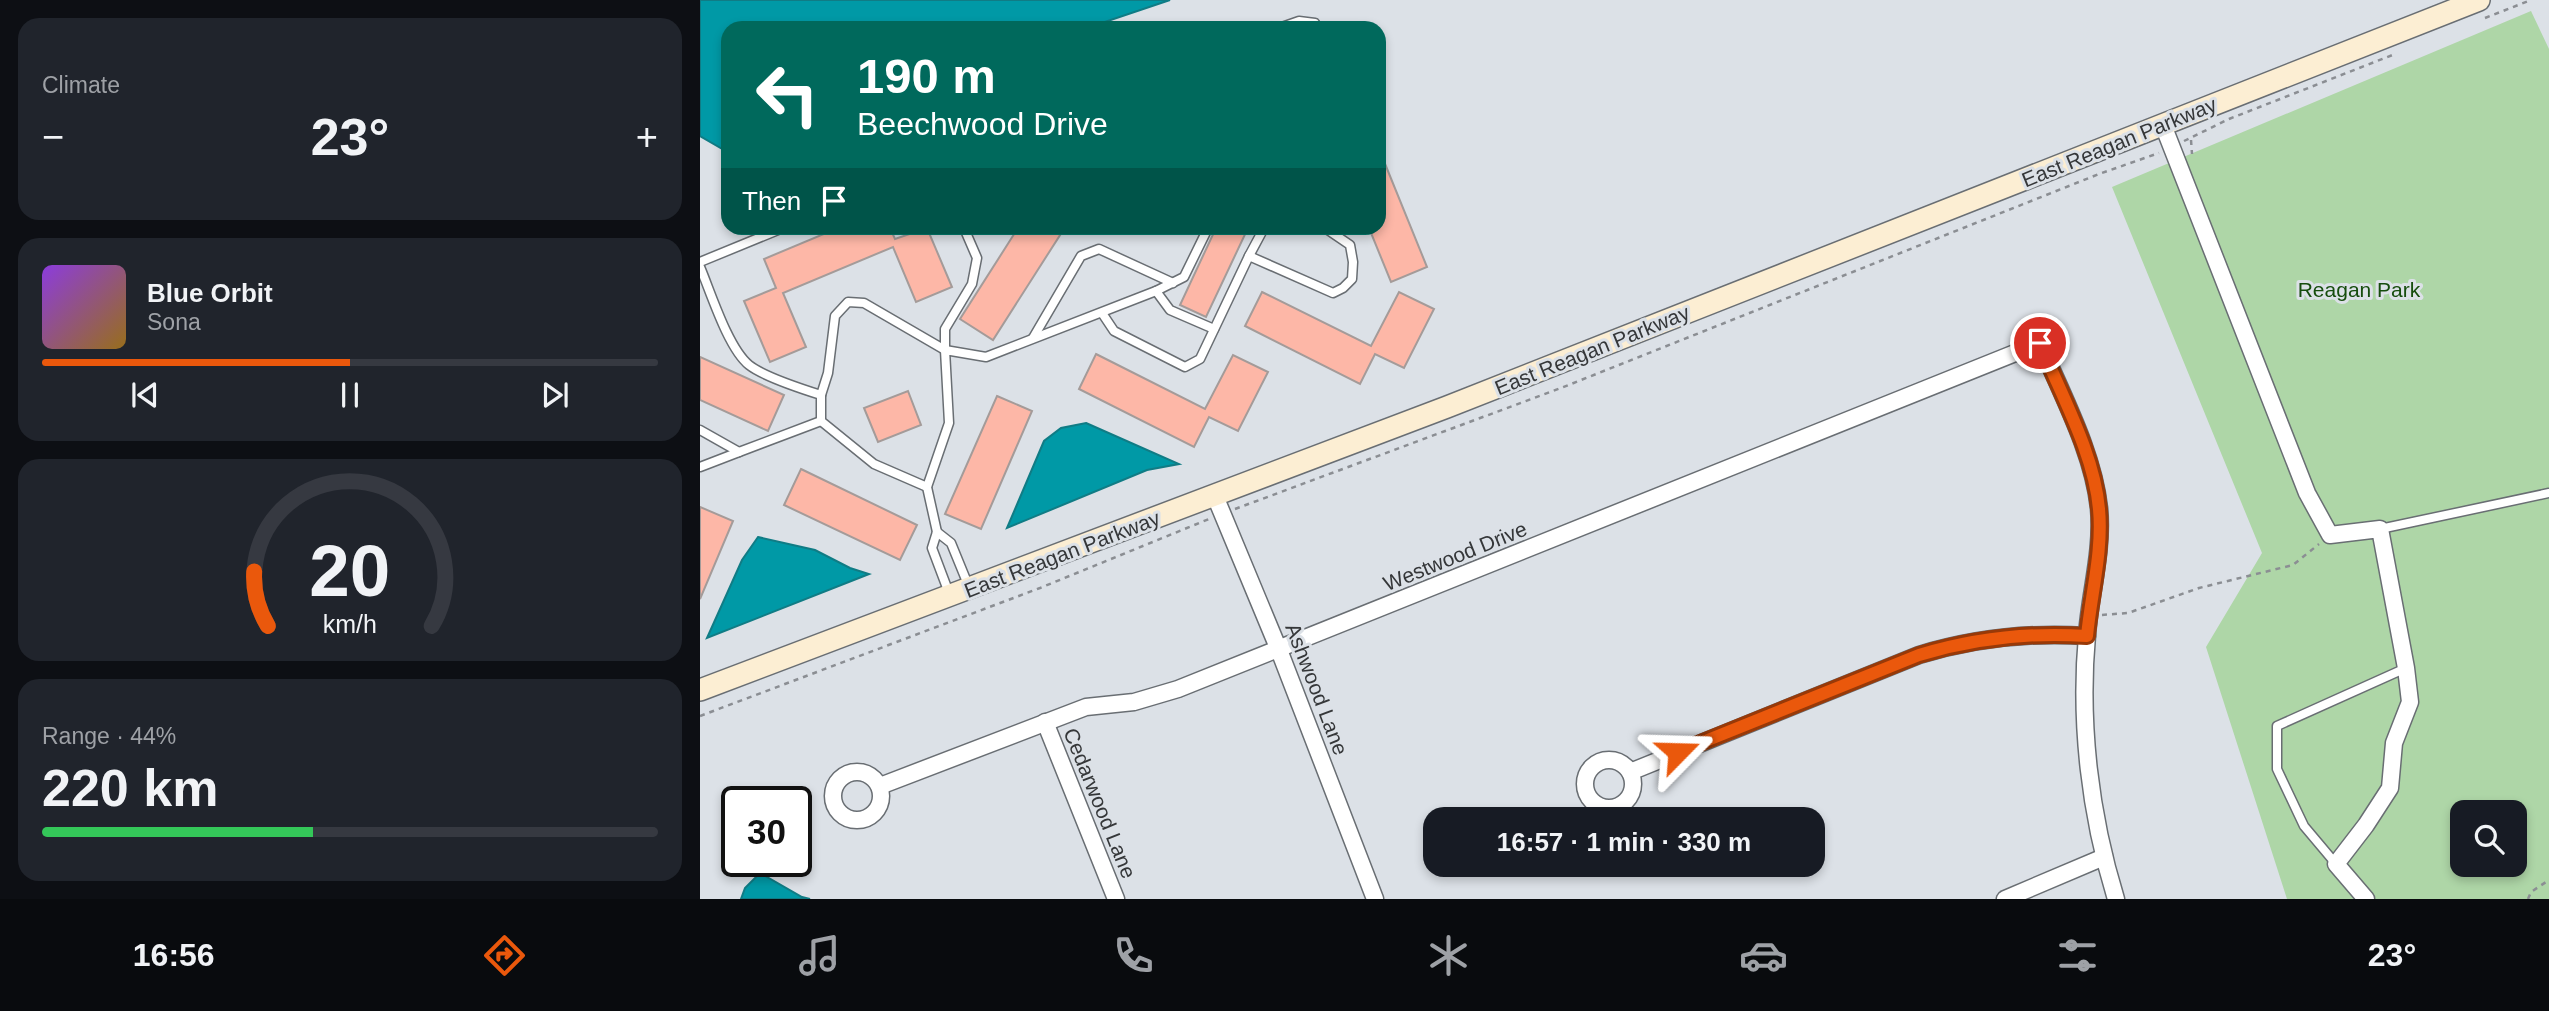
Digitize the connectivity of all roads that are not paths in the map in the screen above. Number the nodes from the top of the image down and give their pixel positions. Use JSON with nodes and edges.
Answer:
{"nodes":[{"id":1,"x":2482,"y":9,"type":"edge"},
{"id":2,"x":2163,"y":125,"type":"junction"},
{"id":3,"x":767,"y":235,"type":"edge"},
{"id":4,"x":967,"y":235,"type":"edge"},
{"id":5,"x":1205,"y":235,"type":"edge"},
{"id":6,"x":1260,"y":235,"type":"edge"},
{"id":7,"x":1336,"y":235,"type":"edge"},
{"id":8,"x":1249,"y":256,"type":"junction"},
{"id":9,"x":700,"y":265,"type":"edge"},
{"id":10,"x":1173,"y":283,"type":"junction"},
{"id":11,"x":1156,"y":291,"type":"junction"},
{"id":12,"x":1102,"y":313,"type":"junction"},
{"id":13,"x":1214,"y":328,"type":"junction"},
{"id":14,"x":1033,"y":338,"type":"junction"},
{"id":15,"x":944,"y":350,"type":"junction"},
{"id":16,"x":821,"y":395,"type":"junction"},
{"id":17,"x":821,"y":421,"type":"junction"},
{"id":18,"x":700,"y":429,"type":"edge"},
{"id":19,"x":739,"y":452,"type":"junction"},
{"id":20,"x":700,"y":467,"type":"edge"},
{"id":21,"x":927,"y":487,"type":"junction"},
{"id":22,"x":2549,"y":493,"type":"edge"},
{"id":23,"x":1218,"y":505,"type":"junction"},
{"id":24,"x":2380,"y":529,"type":"junction"},
{"id":25,"x":937,"y":532,"type":"junction"},
{"id":26,"x":960,"y":593,"type":"junction"},
{"id":27,"x":2087,"y":636,"type":"junction"},
{"id":28,"x":1279,"y":650,"type":"junction"},
{"id":29,"x":2406,"y":668,"type":"junction"},
{"id":30,"x":700,"y":690,"type":"edge"},
{"id":31,"x":1045,"y":722,"type":"junction"},
{"id":32,"x":1630,"y":772,"type":"dead end"},
{"id":33,"x":880,"y":786,"type":"dead end"},
{"id":34,"x":2104,"y":856,"type":"junction"},
{"id":35,"x":2336,"y":864,"type":"junction"},
{"id":36,"x":1116,"y":899,"type":"edge"},
{"id":37,"x":1375,"y":899,"type":"edge"},
{"id":38,"x":2005,"y":899,"type":"edge"},
{"id":39,"x":2116,"y":899,"type":"edge"},
{"id":40,"x":2366,"y":899,"type":"edge"}],
"edges":[{"from":1,"to":2,"type":"street","name":"East Reagan Parkway"},
{"from":2,"to":23,"type":"street","name":"East Reagan Parkway"},
{"from":2,"to":24,"type":"street"},
{"from":3,"to":9,"type":"lane"},
{"from":4,"to":15,"type":"lane"},
{"from":5,"to":10,"type":"lane"},
{"from":6,"to":8,"type":"lane"},
{"from":7,"to":8,"type":"lane"},
{"from":8,"to":13,"type":"lane"},
{"from":9,"to":16,"type":"lane"},
{"from":10,"to":11,"type":"lane"},
{"from":10,"to":14,"type":"lane"},
{"from":11,"to":12,"type":"lane"},
{"from":11,"to":13,"type":"lane"},
{"from":12,"to":13,"type":"lane"},
{"from":12,"to":14,"type":"lane"},
{"from":14,"to":15,"type":"lane"},
{"from":15,"to":16,"type":"lane"},
{"from":15,"to":21,"type":"lane"},
{"from":16,"to":17,"type":"lane"},
{"from":17,"to":19,"type":"lane"},
{"from":17,"to":21,"type":"lane"},
{"from":18,"to":19,"type":"lane"},
{"from":19,"to":20,"type":"lane"},
{"from":21,"to":25,"type":"lane"},
{"from":22,"to":24,"type":"lane"},
{"from":23,"to":26,"type":"street","name":"East Reagan Parkway"},
{"from":23,"to":28,"type":"street","name":"Ashwood Lane"},
{"from":24,"to":29,"type":"street"},
{"from":25,"to":26,"type":"lane"},
{"from":25,"to":26,"type":"lane"},
{"from":26,"to":30,"type":"street","name":"East Reagan Parkway"},
{"from":27,"to":28,"type":"street","name":"Westwood Drive"},
{"from":27,"to":32,"type":"street"},
{"from":27,"to":34,"type":"street"},
{"from":28,"to":31,"type":"street","name":"Westwood Drive"},
{"from":28,"to":37,"type":"street","name":"Ashwood Lane"},
{"from":29,"to":35,"type":"street"},
{"from":29,"to":35,"type":"lane"},
{"from":31,"to":33,"type":"street","name":"Westwood Drive"},
{"from":31,"to":36,"type":"street","name":"Cedarwood Lane"},
{"from":34,"to":38,"type":"street"},
{"from":34,"to":39,"type":"street"},
{"from":35,"to":40,"type":"street"}]}
